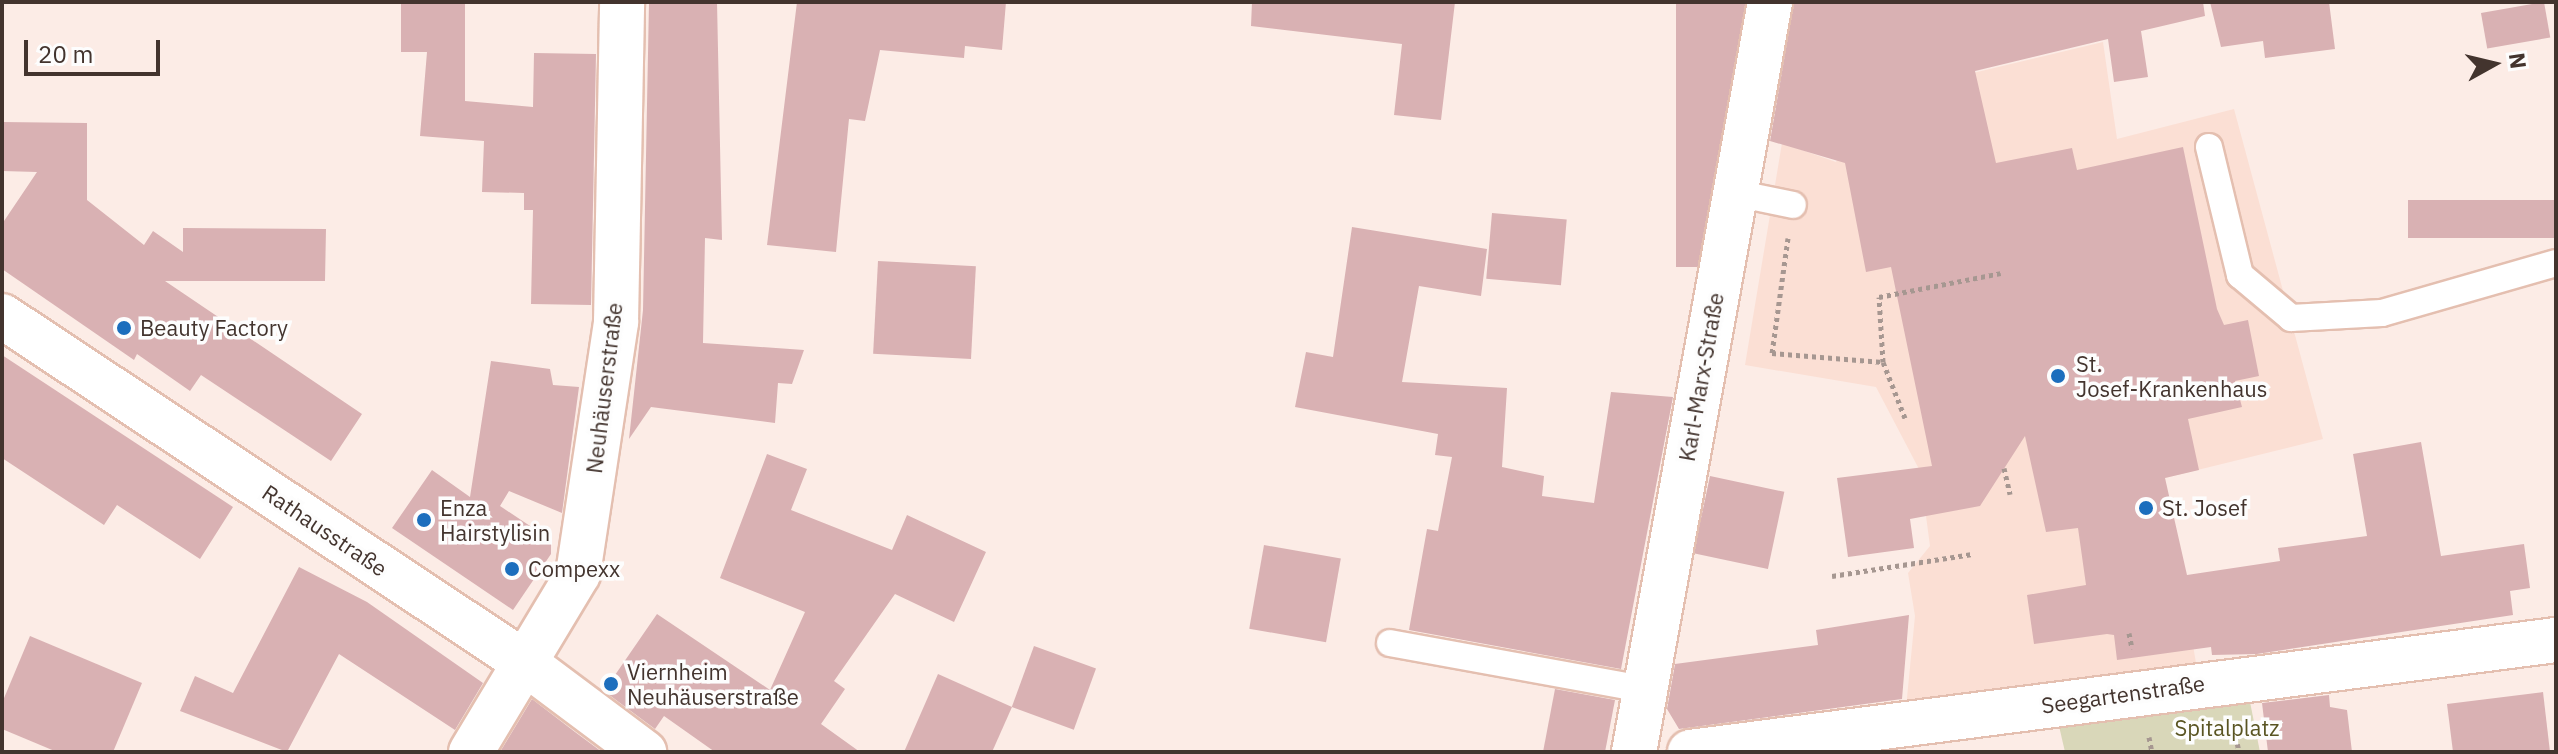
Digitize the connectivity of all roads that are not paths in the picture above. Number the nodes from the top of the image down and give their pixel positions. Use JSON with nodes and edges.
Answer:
{"nodes":[{"id":1,"x":622,"y":2,"type":"edge"},
{"id":2,"x":1770,"y":2,"type":"edge"},
{"id":3,"x":2209,"y":147,"type":"dead end"},
{"id":4,"x":1735,"y":193,"type":"junction"},
{"id":5,"x":1793,"y":205,"type":"road end"},
{"id":6,"x":2556,"y":263,"type":"edge"},
{"id":7,"x":2,"y":316,"type":"edge"},
{"id":8,"x":2556,"y":640,"type":"edge"},
{"id":9,"x":1390,"y":643,"type":"dead end"},
{"id":10,"x":521,"y":660,"type":"junction"},
{"id":11,"x":1644,"y":689,"type":"junction"},
{"id":12,"x":471,"y":752,"type":"edge"},
{"id":13,"x":644,"y":752,"type":"edge"},
{"id":14,"x":1634,"y":752,"type":"edge"},
{"id":15,"x":1690,"y":752,"type":"edge"}],
"edges":[{"from":1,"to":10,"type":"street","name":"Neuhäuserstraße"},
{"from":2,"to":4,"type":"street","name":"Karl-Marx-Straße"},
{"from":3,"to":6,"type":"lane"},
{"from":4,"to":5,"type":"lane"},
{"from":4,"to":11,"type":"street","name":"Karl-Marx-Straße"},
{"from":7,"to":10,"type":"street","name":"Rathausstraße"},
{"from":8,"to":15,"type":"street","name":"Seegartenstraße"},
{"from":9,"to":11,"type":"lane"},
{"from":10,"to":12,"type":"street","name":"Neuhäuserstraße"},
{"from":10,"to":13,"type":"street","name":"Rathausstraße"},
{"from":11,"to":14,"type":"street","name":"Karl-Marx-Straße"}]}
